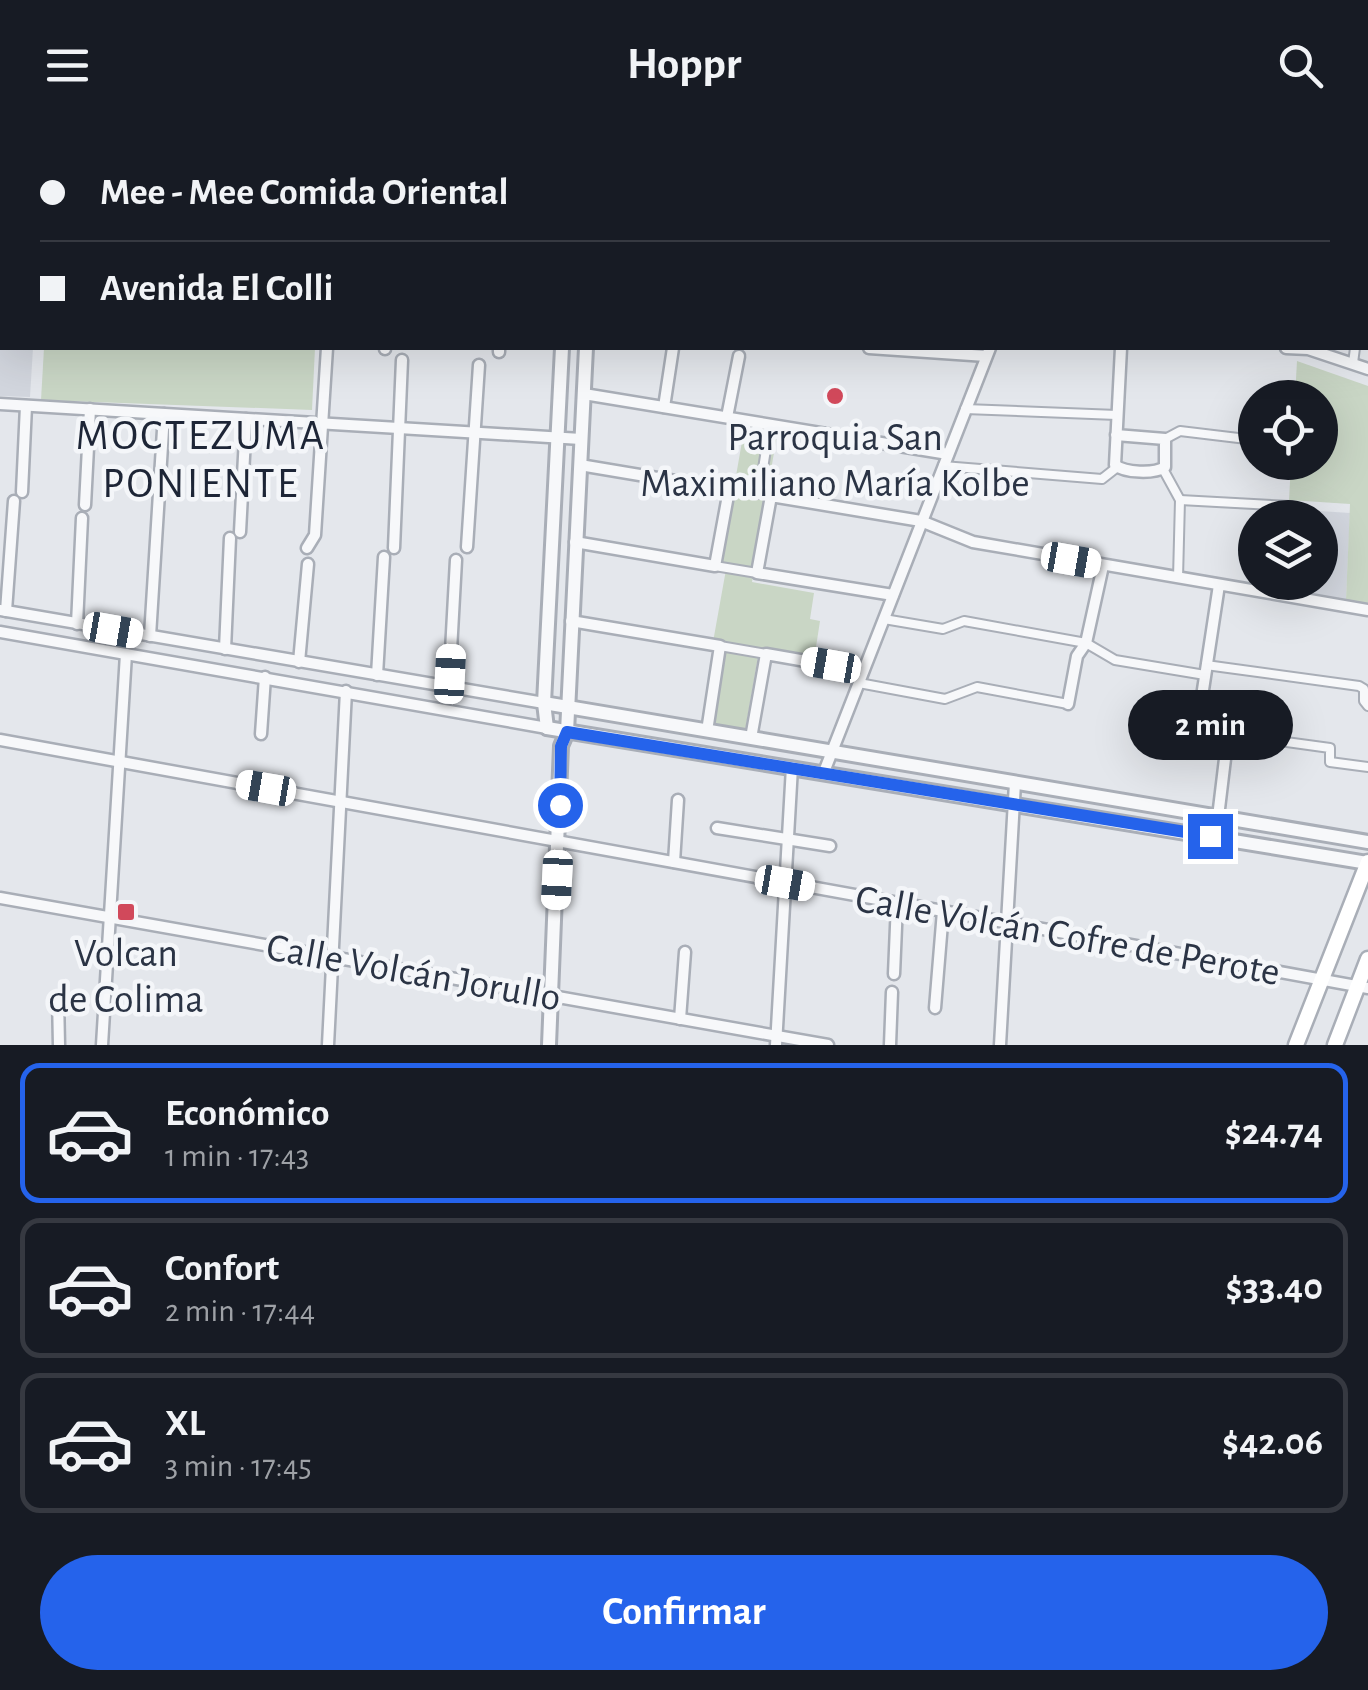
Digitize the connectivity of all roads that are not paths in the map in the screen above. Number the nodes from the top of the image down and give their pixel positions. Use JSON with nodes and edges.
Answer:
{"nodes":[{"id":1,"x":327,"y":350,"type":"edge"},
{"id":2,"x":562,"y":350,"type":"edge"},
{"id":3,"x":586,"y":350,"type":"edge"},
{"id":4,"x":673,"y":350,"type":"edge"},
{"id":5,"x":929,"y":350,"type":"edge"},
{"id":6,"x":1121,"y":350,"type":"edge"},
{"id":7,"x":1314,"y":350,"type":"edge"},
{"id":8,"x":1355,"y":350,"type":"edge"},
{"id":9,"x":988,"y":352,"type":"edge"},
{"id":10,"x":739,"y":356,"type":"dead end"},
{"id":11,"x":402,"y":360,"type":"dead end"},
{"id":12,"x":1354,"y":363,"type":"junction"},
{"id":13,"x":480,"y":365,"type":"dead end"},
{"id":14,"x":1368,"y":369,"type":"edge"},
{"id":15,"x":584,"y":394,"type":"junction"},
{"id":16,"x":0,"y":404,"type":"edge"},
{"id":17,"x":26,"y":406,"type":"junction"},
{"id":18,"x":664,"y":407,"type":"junction"},
{"id":19,"x":90,"y":409,"type":"junction"},
{"id":20,"x":965,"y":409,"type":"junction"},
{"id":21,"x":164,"y":414,"type":"junction"},
{"id":22,"x":1117,"y":415,"type":"junction"},
{"id":23,"x":728,"y":418,"type":"junction"},
{"id":24,"x":246,"y":419,"type":"junction"},
{"id":25,"x":322,"y":423,"type":"junction"},
{"id":26,"x":770,"y":424,"type":"junction"},
{"id":27,"x":399,"y":428,"type":"junction"},
{"id":28,"x":476,"y":433,"type":"junction"},
{"id":29,"x":1116,"y":435,"type":"junction"},
{"id":30,"x":557,"y":438,"type":"junction"},
{"id":31,"x":1238,"y":438,"type":"edge"},
{"id":32,"x":581,"y":439,"type":"junction"},
{"id":33,"x":1165,"y":439,"type":"junction"},
{"id":34,"x":948,"y":454,"type":"junction"},
{"id":35,"x":580,"y":464,"type":"junction"},
{"id":36,"x":943,"y":466,"type":"junction"},
{"id":37,"x":1116,"y":468,"type":"junction"},
{"id":38,"x":1163,"y":469,"type":"junction"},
{"id":39,"x":729,"y":490,"type":"junction"},
{"id":40,"x":765,"y":495,"type":"junction"},
{"id":41,"x":1180,"y":500,"type":"junction"},
{"id":42,"x":1238,"y":503,"type":"edge"},
{"id":43,"x":85,"y":505,"type":"dead end"},
{"id":44,"x":82,"y":518,"type":"dead end"},
{"id":45,"x":921,"y":522,"type":"junction"},
{"id":46,"x":576,"y":542,"type":"junction"},
{"id":47,"x":467,"y":547,"type":"dead end"},
{"id":48,"x":307,"y":548,"type":"dead end"},
{"id":49,"x":394,"y":548,"type":"dead end"},
{"id":50,"x":384,"y":557,"type":"dead end"},
{"id":51,"x":456,"y":560,"type":"dead end"},
{"id":52,"x":308,"y":564,"type":"dead end"},
{"id":53,"x":715,"y":566,"type":"junction"},
{"id":54,"x":1104,"y":566,"type":"junction"},
{"id":55,"x":757,"y":573,"type":"junction"},
{"id":56,"x":1178,"y":578,"type":"junction"},
{"id":57,"x":1219,"y":585,"type":"junction"},
{"id":58,"x":892,"y":596,"type":"junction"},
{"id":59,"x":1368,"y":610,"type":"edge"},
{"id":60,"x":3,"y":611,"type":"edge"},
{"id":61,"x":884,"y":619,"type":"junction"},
{"id":62,"x":571,"y":621,"type":"junction"},
{"id":63,"x":77,"y":624,"type":"junction"},
{"id":64,"x":0,"y":632,"type":"edge"},
{"id":65,"x":150,"y":636,"type":"junction"},
{"id":66,"x":1086,"y":643,"type":"junction"},
{"id":67,"x":720,"y":646,"type":"junction"},
{"id":68,"x":225,"y":649,"type":"junction"},
{"id":69,"x":126,"y":654,"type":"junction"},
{"id":70,"x":766,"y":654,"type":"junction"},
{"id":71,"x":299,"y":662,"type":"junction"},
{"id":72,"x":1206,"y":670,"type":"junction"},
{"id":73,"x":863,"y":671,"type":"junction"},
{"id":74,"x":377,"y":675,"type":"junction"},
{"id":75,"x":266,"y":677,"type":"junction"},
{"id":76,"x":858,"y":683,"type":"junction"},
{"id":77,"x":449,"y":687,"type":"junction"},
{"id":78,"x":346,"y":691,"type":"junction"},
{"id":79,"x":544,"y":703,"type":"junction"},
{"id":80,"x":1068,"y":704,"type":"joint"},
{"id":81,"x":1368,"y":706,"type":"edge"},
{"id":82,"x":567,"y":708,"type":"junction"},
{"id":83,"x":547,"y":728,"type":"junction"},
{"id":84,"x":707,"y":731,"type":"junction"},
{"id":85,"x":567,"y":732,"type":"junction"},
{"id":86,"x":261,"y":734,"type":"dead end"},
{"id":87,"x":1228,"y":734,"type":"junction"},
{"id":88,"x":751,"y":738,"type":"junction"},
{"id":89,"x":0,"y":740,"type":"edge"},
{"id":90,"x":561,"y":746,"type":"junction"},
{"id":91,"x":832,"y":752,"type":"junction"},
{"id":92,"x":119,"y":762,"type":"junction"},
{"id":93,"x":792,"y":766,"type":"junction"},
{"id":94,"x":1368,"y":767,"type":"edge"},
{"id":95,"x":824,"y":772,"type":"junction"},
{"id":96,"x":1016,"y":783,"type":"junction"},
{"id":97,"x":678,"y":800,"type":"dead end"},
{"id":98,"x":340,"y":802,"type":"junction"},
{"id":99,"x":1012,"y":804,"type":"junction"},
{"id":100,"x":1218,"y":817,"type":"junction"},
{"id":101,"x":716,"y":828,"type":"dead end"},
{"id":102,"x":787,"y":840,"type":"junction"},
{"id":103,"x":559,"y":842,"type":"junction"},
{"id":104,"x":1368,"y":842,"type":"edge"},
{"id":105,"x":830,"y":846,"type":"dead end"},
{"id":106,"x":674,"y":862,"type":"junction"},
{"id":107,"x":1368,"y":862,"type":"edge"},
{"id":108,"x":785,"y":883,"type":"junction"},
{"id":109,"x":0,"y":898,"type":"edge"},
{"id":110,"x":897,"y":903,"type":"junction"},
{"id":111,"x":942,"y":911,"type":"junction"},
{"id":112,"x":110,"y":918,"type":"junction"},
{"id":113,"x":1006,"y":923,"type":"junction"},
{"id":114,"x":685,"y":952,"type":"dead end"},
{"id":115,"x":332,"y":957,"type":"junction"},
{"id":116,"x":1368,"y":959,"type":"edge"},
{"id":117,"x":894,"y":974,"type":"dead end"},
{"id":118,"x":1322,"y":980,"type":"junction"},
{"id":119,"x":1363,"y":987,"type":"edge"},
{"id":120,"x":892,"y":992,"type":"dead end"},
{"id":121,"x":552,"y":996,"type":"junction"},
{"id":122,"x":58,"y":998,"type":"dead end"},
{"id":123,"x":935,"y":1008,"type":"dead end"},
{"id":124,"x":680,"y":1019,"type":"junction"},
{"id":125,"x":776,"y":1041,"type":"edge"},
{"id":126,"x":59,"y":1045,"type":"edge"},
{"id":127,"x":102,"y":1045,"type":"edge"},
{"id":128,"x":328,"y":1045,"type":"edge"},
{"id":129,"x":549,"y":1045,"type":"edge"},
{"id":130,"x":828,"y":1045,"type":"edge"},
{"id":131,"x":890,"y":1045,"type":"edge"},
{"id":132,"x":1000,"y":1045,"type":"edge"},
{"id":133,"x":1296,"y":1045,"type":"edge"},
{"id":134,"x":1334,"y":1045,"type":"edge"}],
"edges":[{"from":1,"to":25,"type":"street"},
{"from":2,"to":30,"type":"street"},
{"from":3,"to":15,"type":"street"},
{"from":4,"to":18,"type":"street"},
{"from":5,"to":9,"type":"street"},
{"from":6,"to":22,"type":"street"},
{"from":7,"to":12,"type":"street"},
{"from":8,"to":12,"type":"street"},
{"from":9,"to":20,"type":"street"},
{"from":10,"to":23,"type":"street"},
{"from":11,"to":27,"type":"street"},
{"from":12,"to":14,"type":"street"},
{"from":13,"to":28,"type":"street"},
{"from":15,"to":18,"type":"street"},
{"from":15,"to":32,"type":"street"},
{"from":16,"to":17,"type":"street"},
{"from":17,"to":19,"type":"street"},
{"from":17,"to":60,"type":"street"},
{"from":18,"to":23,"type":"street"},
{"from":19,"to":21,"type":"street"},
{"from":19,"to":43,"type":"street"},
{"from":20,"to":22,"type":"street"},
{"from":20,"to":34,"type":"street"},
{"from":21,"to":24,"type":"street"},
{"from":21,"to":65,"type":"street"},
{"from":22,"to":29,"type":"street"},
{"from":23,"to":26,"type":"street"},
{"from":24,"to":25,"type":"street"},
{"from":24,"to":68,"type":"street"},
{"from":25,"to":27,"type":"street"},
{"from":25,"to":48,"type":"street"},
{"from":26,"to":34,"type":"street"},
{"from":26,"to":40,"type":"street"},
{"from":27,"to":28,"type":"street"},
{"from":27,"to":49,"type":"street"},
{"from":28,"to":30,"type":"street"},
{"from":28,"to":47,"type":"street"},
{"from":29,"to":33,"type":"street"},
{"from":29,"to":37,"type":"street"},
{"from":30,"to":32,"type":"street"},
{"from":30,"to":79,"type":"street"},
{"from":31,"to":33,"type":"street"},
{"from":32,"to":35,"type":"street"},
{"from":33,"to":38,"type":"street"},
{"from":34,"to":36,"type":"street"},
{"from":35,"to":39,"type":"street"},
{"from":35,"to":46,"type":"street"},
{"from":36,"to":37,"type":"street"},
{"from":36,"to":45,"type":"street"},
{"from":37,"to":38,"type":"street"},
{"from":38,"to":41,"type":"street"},
{"from":39,"to":40,"type":"street"},
{"from":39,"to":53,"type":"street"},
{"from":40,"to":45,"type":"street"},
{"from":40,"to":55,"type":"street"},
{"from":41,"to":42,"type":"street"},
{"from":41,"to":56,"type":"street"},
{"from":44,"to":63,"type":"street"},
{"from":45,"to":54,"type":"street"},
{"from":45,"to":58,"type":"street"},
{"from":46,"to":53,"type":"street"},
{"from":46,"to":62,"type":"street"},
{"from":50,"to":74,"type":"street"},
{"from":51,"to":77,"type":"street"},
{"from":52,"to":71,"type":"street"},
{"from":53,"to":55,"type":"street"},
{"from":54,"to":56,"type":"street"},
{"from":54,"to":66,"type":"street"},
{"from":55,"to":58,"type":"street"},
{"from":56,"to":57,"type":"street"},
{"from":57,"to":59,"type":"street"},
{"from":57,"to":72,"type":"street"},
{"from":58,"to":61,"type":"street"},
{"from":60,"to":63,"type":"street"},
{"from":61,"to":66,"type":"street"},
{"from":61,"to":73,"type":"street"},
{"from":62,"to":67,"type":"street"},
{"from":62,"to":82,"type":"street"},
{"from":63,"to":65,"type":"street"},
{"from":64,"to":69,"type":"street"},
{"from":65,"to":68,"type":"street"},
{"from":66,"to":72,"type":"street"},
{"from":66,"to":80,"type":"street"},
{"from":67,"to":70,"type":"street"},
{"from":67,"to":84,"type":"street"},
{"from":68,"to":71,"type":"street"},
{"from":69,"to":75,"type":"street"},
{"from":69,"to":92,"type":"street"},
{"from":70,"to":73,"type":"street"},
{"from":70,"to":88,"type":"street"},
{"from":71,"to":74,"type":"street"},
{"from":72,"to":81,"type":"street"},
{"from":72,"to":87,"type":"street"},
{"from":73,"to":76,"type":"street"},
{"from":74,"to":77,"type":"street"},
{"from":75,"to":78,"type":"street"},
{"from":75,"to":86,"type":"street"},
{"from":76,"to":80,"type":"street"},
{"from":76,"to":91,"type":"street"},
{"from":77,"to":79,"type":"street"},
{"from":78,"to":83,"type":"street"},
{"from":78,"to":98,"type":"street"},
{"from":79,"to":82,"type":"street"},
{"from":79,"to":83,"type":"street"},
{"from":82,"to":84,"type":"street"},
{"from":82,"to":85,"type":"street"},
{"from":83,"to":85,"type":"street"},
{"from":83,"to":90,"type":"street"},
{"from":84,"to":88,"type":"street"},
{"from":85,"to":90,"type":"street"},
{"from":85,"to":93,"type":"street"},
{"from":87,"to":94,"type":"street"},
{"from":87,"to":100,"type":"street"},
{"from":88,"to":91,"type":"street"},
{"from":89,"to":92,"type":"street","name":"Calle Volcán Cofre de Perote"},
{"from":90,"to":103,"type":"street"},
{"from":91,"to":95,"type":"street"},
{"from":91,"to":96,"type":"street"},
{"from":92,"to":98,"type":"street","name":"Calle Volcán Cofre de Perote"},
{"from":92,"to":112,"type":"street"},
{"from":93,"to":95,"type":"street"},
{"from":93,"to":102,"type":"street"},
{"from":95,"to":99,"type":"street"},
{"from":96,"to":99,"type":"street"},
{"from":96,"to":100,"type":"street"},
{"from":97,"to":106,"type":"street"},
{"from":98,"to":103,"type":"street","name":"Calle Volcán Cofre de Perote"},
{"from":98,"to":115,"type":"street"},
{"from":99,"to":107,"type":"street"},
{"from":99,"to":113,"type":"street"},
{"from":100,"to":104,"type":"street"},
{"from":101,"to":102,"type":"street"},
{"from":102,"to":105,"type":"street"},
{"from":102,"to":108,"type":"street"},
{"from":103,"to":106,"type":"street","name":"Calle Volcán Cofre de Perote"},
{"from":103,"to":121,"type":"street"},
{"from":106,"to":108,"type":"street","name":"Calle Volcán Cofre de Perote"},
{"from":107,"to":118,"type":"main road"},
{"from":108,"to":110,"type":"street","name":"Calle Volcán Cofre de Perote"},
{"from":108,"to":125,"type":"street"},
{"from":109,"to":112,"type":"street","name":"Calle Volcán Jorullo"},
{"from":110,"to":111,"type":"street","name":"Calle Volcán Cofre de Perote"},
{"from":110,"to":117,"type":"street"},
{"from":111,"to":113,"type":"street","name":"Calle Volcán Cofre de Perote"},
{"from":111,"to":123,"type":"street"},
{"from":112,"to":115,"type":"street","name":"Calle Volcán Jorullo"},
{"from":112,"to":127,"type":"street"},
{"from":113,"to":118,"type":"street","name":"Calle Volcán Cofre de Perote"},
{"from":113,"to":132,"type":"street"},
{"from":114,"to":124,"type":"street"},
{"from":115,"to":121,"type":"street","name":"Calle Volcán Jorullo"},
{"from":115,"to":128,"type":"street"},
{"from":116,"to":119,"type":"main road"},
{"from":118,"to":119,"type":"street","name":"Calle Volcán Cofre de Perote"},
{"from":118,"to":133,"type":"main road"},
{"from":119,"to":134,"type":"main road"},
{"from":120,"to":131,"type":"street"},
{"from":121,"to":124,"type":"street","name":"Calle Volcán Jorullo"},
{"from":121,"to":129,"type":"street"},
{"from":122,"to":126,"type":"street"},
{"from":124,"to":125,"type":"street","name":"Calle Volcán Jorullo"},
{"from":125,"to":130,"type":"street","name":"Calle Volcán Jorullo"}]}
